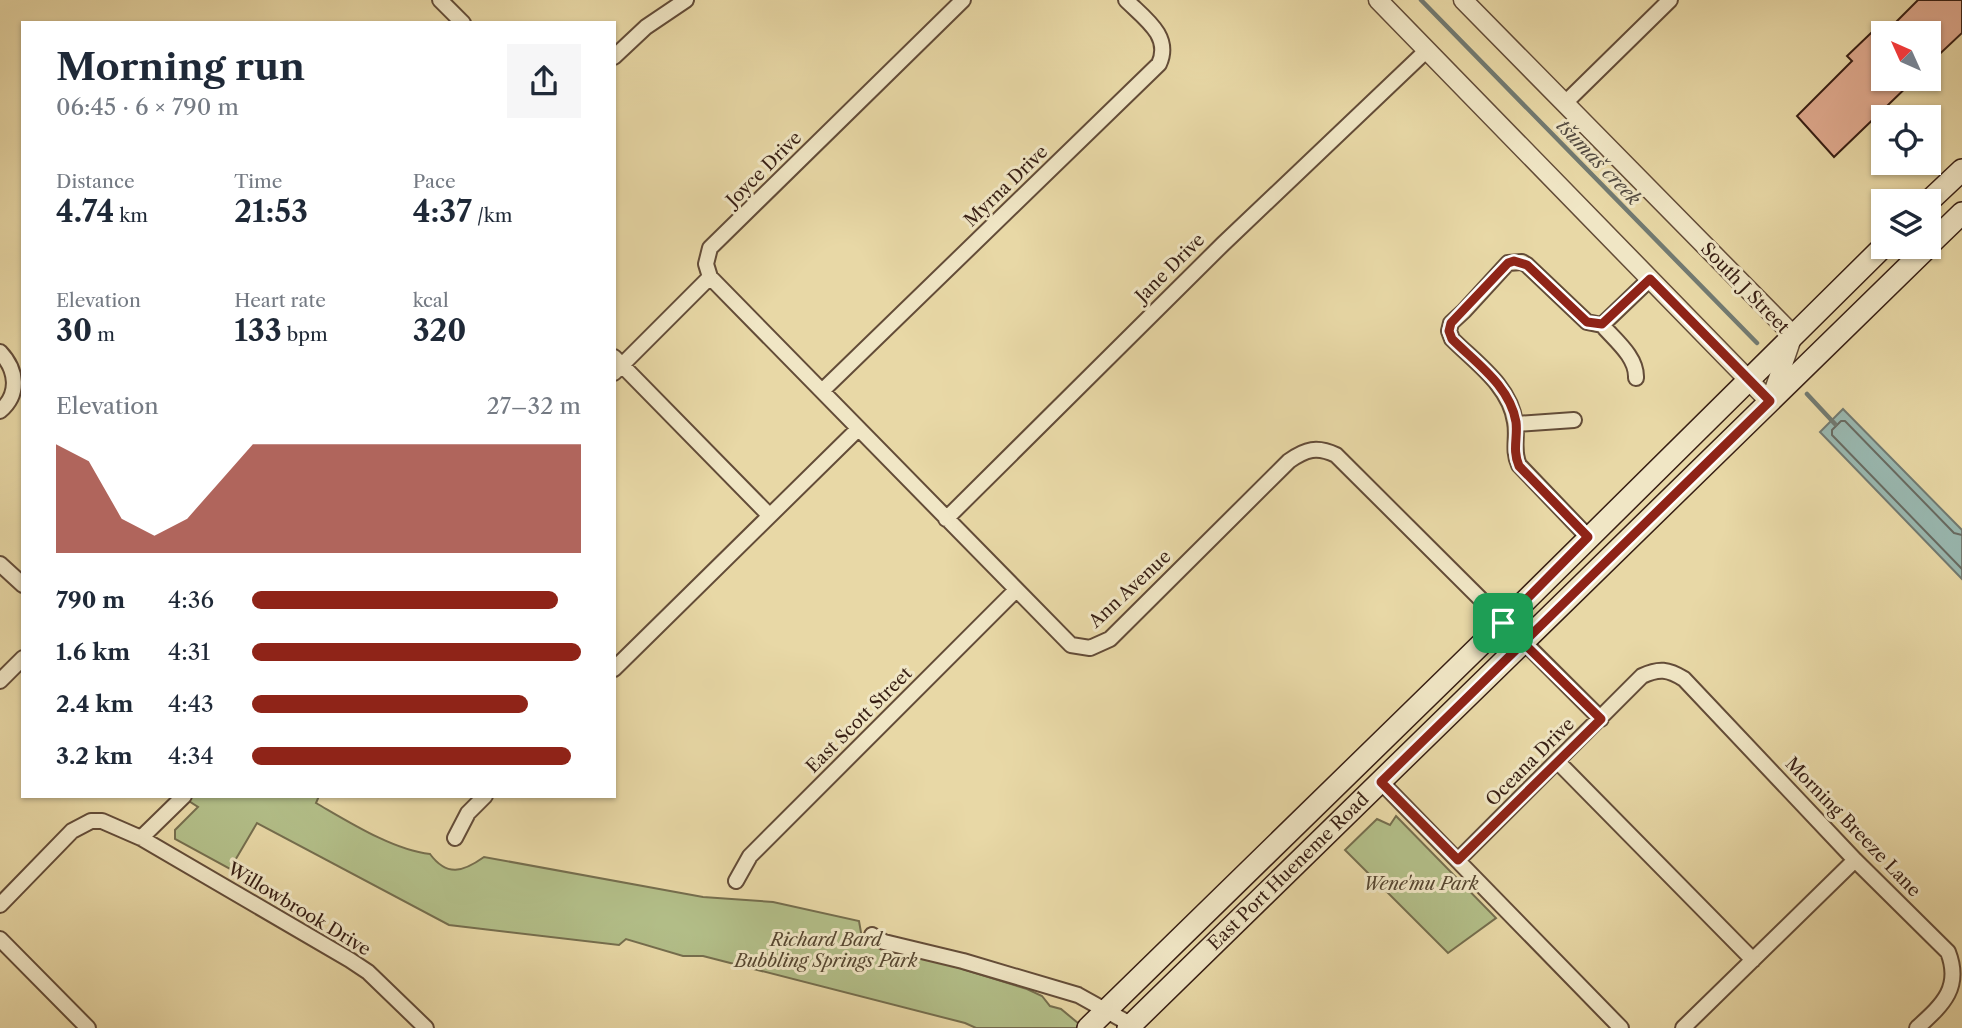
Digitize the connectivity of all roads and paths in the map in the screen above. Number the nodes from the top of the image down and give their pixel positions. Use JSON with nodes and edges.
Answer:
{"nodes":[{"id":1,"x":440,"y":0,"type":"edge"},
{"id":2,"x":686,"y":0,"type":"edge"},
{"id":3,"x":963,"y":0,"type":"edge"},
{"id":4,"x":1126,"y":0,"type":"edge"},
{"id":5,"x":1378,"y":0,"type":"edge"},
{"id":6,"x":1463,"y":0,"type":"edge"},
{"id":7,"x":1670,"y":0,"type":"edge"},
{"id":8,"x":461,"y":21,"type":"edge"},
{"id":9,"x":1427,"y":50,"type":"junction"},
{"id":10,"x":616,"y":55,"type":"edge"},
{"id":11,"x":1565,"y":103,"type":"junction"},
{"id":12,"x":1962,"y":170,"type":"edge"},
{"id":13,"x":1941,"y":190,"type":"edge"},
{"id":14,"x":1961,"y":214,"type":"edge"},
{"id":15,"x":1941,"y":233,"type":"edge"},
{"id":16,"x":1871,"y":259,"type":"edge"},
{"id":17,"x":1915,"y":259,"type":"edge"},
{"id":18,"x":710,"y":278,"type":"junction"},
{"id":19,"x":1650,"y":279,"type":"junction"},
{"id":20,"x":1836,"y":293,"type":"junction"},
{"id":21,"x":1602,"y":324,"type":"junction"},
{"id":22,"x":1793,"y":335,"type":"junction"},
{"id":23,"x":0,"y":352,"type":"edge"},
{"id":24,"x":1822,"y":352,"type":"junction"},
{"id":25,"x":617,"y":365,"type":"edge"},
{"id":26,"x":1636,"y":378,"type":"dead end"},
{"id":27,"x":1749,"y":380,"type":"junction"},
{"id":28,"x":822,"y":391,"type":"junction"},
{"id":29,"x":1770,"y":401,"type":"junction"},
{"id":30,"x":0,"y":411,"type":"edge"},
{"id":31,"x":1574,"y":420,"type":"dead end"},
{"id":32,"x":1516,"y":424,"type":"junction"},
{"id":33,"x":858,"y":429,"type":"junction"},
{"id":34,"x":769,"y":515,"type":"junction"},
{"id":35,"x":946,"y":519,"type":"junction"},
{"id":36,"x":1588,"y":537,"type":"junction"},
{"id":37,"x":0,"y":564,"type":"edge"},
{"id":38,"x":21,"y":583,"type":"edge"},
{"id":39,"x":1016,"y":590,"type":"junction"},
{"id":40,"x":1503,"y":623,"type":"junction"},
{"id":41,"x":1523,"y":643,"type":"junction"},
{"id":42,"x":21,"y":659,"type":"edge"},
{"id":43,"x":616,"y":667,"type":"edge"},
{"id":44,"x":1663,"y":670,"type":"joint"},
{"id":45,"x":0,"y":681,"type":"edge"},
{"id":46,"x":1601,"y":719,"type":"junction"},
{"id":47,"x":1558,"y":762,"type":"junction"},
{"id":48,"x":1381,"y":782,"type":"junction"},
{"id":49,"x":182,"y":798,"type":"edge"},
{"id":50,"x":483,"y":798,"type":"edge"},
{"id":51,"x":141,"y":838,"type":"junction"},
{"id":52,"x":455,"y":838,"type":"dead end"},
{"id":53,"x":1458,"y":860,"type":"junction"},
{"id":54,"x":1855,"y":860,"type":"junction"},
{"id":55,"x":736,"y":881,"type":"dead end"},
{"id":56,"x":0,"y":905,"type":"edge"},
{"id":57,"x":872,"y":935,"type":"dead end"},
{"id":58,"x":0,"y":939,"type":"edge"},
{"id":59,"x":1753,"y":960,"type":"junction"},
{"id":60,"x":1106,"y":1010,"type":"junction"},
{"id":61,"x":1132,"y":1027,"type":"edge"},
{"id":62,"x":88,"y":1028,"type":"edge"},
{"id":63,"x":426,"y":1028,"type":"edge"},
{"id":64,"x":1087,"y":1028,"type":"edge"},
{"id":65,"x":1621,"y":1028,"type":"edge"},
{"id":66,"x":1682,"y":1028,"type":"edge"},
{"id":67,"x":1917,"y":1028,"type":"edge"}],
"edges":[{"from":1,"to":8,"type":"street"},
{"from":2,"to":10,"type":"street"},
{"from":3,"to":18,"type":"street","name":"Joyce Drive"},
{"from":4,"to":28,"type":"street","name":"Myrna Drive"},
{"from":5,"to":9,"type":"street"},
{"from":6,"to":11,"type":"street","name":"South J Street"},
{"from":7,"to":11,"type":"street"},
{"from":9,"to":19,"type":"street"},
{"from":9,"to":35,"type":"street","name":"Jane Drive"},
{"from":11,"to":22,"type":"street","name":"South J Street"},
{"from":12,"to":13,"type":"main road"},
{"from":14,"to":15,"type":"main road","name":"East Port Hueneme Road"},
{"from":16,"to":20,"type":"main road","name":"East Port Hueneme Road"},
{"from":17,"to":24,"type":"main road","name":"East Port Hueneme Road"},
{"from":18,"to":25,"type":"street"},
{"from":18,"to":28,"type":"street","name":"Ann Avenue"},
{"from":19,"to":21,"type":"street"},
{"from":19,"to":27,"type":"street"},
{"from":20,"to":22,"type":"main road","name":"East Port Hueneme Road"},
{"from":20,"to":24,"type":"main road"},
{"from":21,"to":26,"type":"street"},
{"from":21,"to":32,"type":"street"},
{"from":22,"to":27,"type":"main road","name":"East Port Hueneme Road"},
{"from":22,"to":29,"type":"street","name":"South J Street"},
{"from":23,"to":30,"type":"street"},
{"from":24,"to":29,"type":"main road","name":"East Port Hueneme Road"},
{"from":25,"to":34,"type":"street"},
{"from":27,"to":29,"type":"street"},
{"from":27,"to":36,"type":"main road","name":"East Port Hueneme Road"},
{"from":28,"to":33,"type":"street","name":"Ann Avenue"},
{"from":29,"to":41,"type":"main road","name":"East Port Hueneme Road"},
{"from":31,"to":32,"type":"street"},
{"from":32,"to":36,"type":"street"},
{"from":33,"to":34,"type":"street"},
{"from":33,"to":35,"type":"street","name":"Ann Avenue"},
{"from":34,"to":43,"type":"street"},
{"from":35,"to":39,"type":"street","name":"Ann Avenue"},
{"from":36,"to":40,"type":"main road","name":"East Port Hueneme Road"},
{"from":37,"to":38,"type":"street"},
{"from":39,"to":40,"type":"street","name":"Ann Avenue"},
{"from":39,"to":55,"type":"street","name":"East Scott Street"},
{"from":40,"to":41,"type":"street","name":"Ann Avenue"},
{"from":40,"to":60,"type":"main road","name":"East Port Hueneme Road"},
{"from":41,"to":46,"type":"street","name":"Ann Avenue"},
{"from":41,"to":48,"type":"main road","name":"East Port Hueneme Road"},
{"from":42,"to":45,"type":"street"},
{"from":44,"to":46,"type":"street","name":"Oceana Drive"},
{"from":44,"to":54,"type":"street","name":"Morning Breeze Lane"},
{"from":46,"to":47,"type":"street","name":"Oceana Drive"},
{"from":47,"to":53,"type":"street","name":"Oceana Drive"},
{"from":47,"to":59,"type":"street"},
{"from":48,"to":53,"type":"street"},
{"from":48,"to":61,"type":"main road","name":"East Port Hueneme Road"},
{"from":49,"to":51,"type":"street"},
{"from":50,"to":52,"type":"street"},
{"from":51,"to":56,"type":"street"},
{"from":51,"to":63,"type":"street","name":"Willowbrook Drive"},
{"from":53,"to":65,"type":"street"},
{"from":54,"to":59,"type":"street"},
{"from":54,"to":67,"type":"street","name":"Morning Breeze Lane"},
{"from":57,"to":60,"type":"street"},
{"from":58,"to":62,"type":"street"},
{"from":59,"to":66,"type":"street"},
{"from":60,"to":61,"type":"street"},
{"from":60,"to":64,"type":"main road","name":"East Port Hueneme Road"}]}
